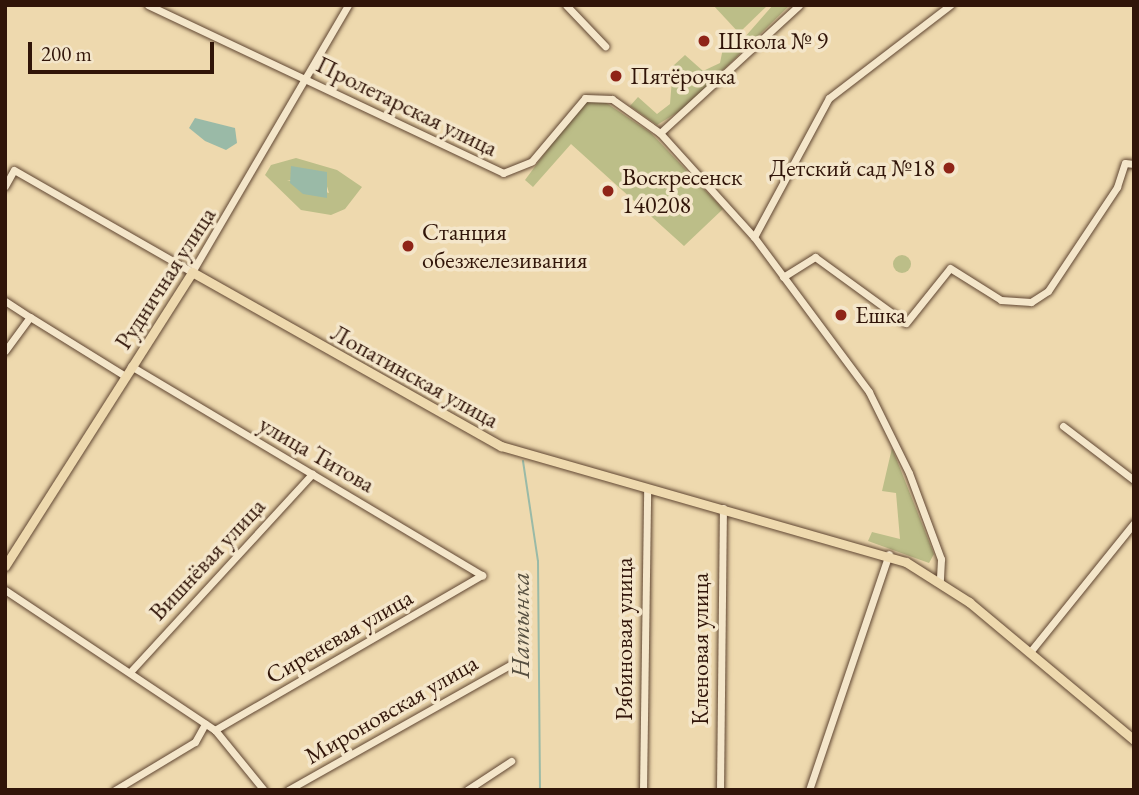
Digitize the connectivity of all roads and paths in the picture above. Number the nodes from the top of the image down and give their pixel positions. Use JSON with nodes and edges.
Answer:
{"nodes":[{"id":1,"x":148,"y":5,"type":"edge"},
{"id":2,"x":348,"y":5,"type":"edge"},
{"id":3,"x":566,"y":5,"type":"edge"},
{"id":4,"x":799,"y":5,"type":"edge"},
{"id":5,"x":950,"y":5,"type":"edge"},
{"id":6,"x":605,"y":46,"type":"dead end"},
{"id":7,"x":306,"y":79,"type":"junction"},
{"id":8,"x":660,"y":134,"type":"junction"},
{"id":9,"x":1129,"y":164,"type":"edge"},
{"id":10,"x":5,"y":186,"type":"edge"},
{"id":11,"x":754,"y":237,"type":"junction"},
{"id":12,"x":192,"y":272,"type":"junction"},
{"id":13,"x":783,"y":277,"type":"junction"},
{"id":14,"x":5,"y":301,"type":"edge"},
{"id":15,"x":30,"y":317,"type":"junction"},
{"id":16,"x":5,"y":351,"type":"edge"},
{"id":17,"x":131,"y":366,"type":"junction"},
{"id":18,"x":125,"y":376,"type":"junction"},
{"id":19,"x":1063,"y":426,"type":"dead end"},
{"id":20,"x":312,"y":474,"type":"junction"},
{"id":21,"x":1134,"y":480,"type":"edge"},
{"id":22,"x":647,"y":488,"type":"junction"},
{"id":23,"x":723,"y":508,"type":"junction"},
{"id":24,"x":1134,"y":523,"type":"edge"},
{"id":25,"x":888,"y":554,"type":"junction"},
{"id":26,"x":5,"y":566,"type":"edge"},
{"id":27,"x":482,"y":575,"type":"joint"},
{"id":28,"x":940,"y":582,"type":"junction"},
{"id":29,"x":5,"y":590,"type":"edge"},
{"id":30,"x":1030,"y":652,"type":"junction"},
{"id":31,"x":513,"y":663,"type":"dead end"},
{"id":32,"x":131,"y":671,"type":"junction"},
{"id":33,"x":205,"y":724,"type":"junction"},
{"id":34,"x":215,"y":730,"type":"junction"},
{"id":35,"x":1134,"y":740,"type":"edge"},
{"id":36,"x":511,"y":761,"type":"dead end"},
{"id":37,"x":115,"y":790,"type":"edge"},
{"id":38,"x":264,"y":790,"type":"edge"},
{"id":39,"x":288,"y":790,"type":"edge"},
{"id":40,"x":467,"y":790,"type":"edge"},
{"id":41,"x":643,"y":790,"type":"edge"},
{"id":42,"x":720,"y":790,"type":"edge"},
{"id":43,"x":809,"y":790,"type":"edge"}],
"edges":[{"from":1,"to":7,"type":"street","name":"Пролетарская улица"},
{"from":2,"to":7,"type":"street","name":"Рудничная улица"},
{"from":3,"to":6,"type":"street"},
{"from":4,"to":8,"type":"street"},
{"from":5,"to":11,"type":"street"},
{"from":7,"to":8,"type":"street","name":"Пролетарская улица"},
{"from":7,"to":12,"type":"street","name":"Рудничная улица"},
{"from":8,"to":11,"type":"street","name":"Пролетарская улица"},
{"from":9,"to":13,"type":"street"},
{"from":10,"to":12,"type":"street","name":"Лопатинская улица"},
{"from":11,"to":13,"type":"street","name":"Пролетарская улица"},
{"from":12,"to":17,"type":"main road","name":"Рудничная улица"},
{"from":12,"to":22,"type":"main road","name":"Лопатинская улица"},
{"from":13,"to":28,"type":"street","name":"Пролетарская улица"},
{"from":14,"to":15,"type":"street"},
{"from":15,"to":16,"type":"street"},
{"from":15,"to":18,"type":"street"},
{"from":17,"to":18,"type":"main road","name":"Рудничная улица"},
{"from":17,"to":20,"type":"street","name":"улица Титова"},
{"from":18,"to":26,"type":"main road","name":"Рудничная улица"},
{"from":19,"to":21,"type":"street"},
{"from":20,"to":27,"type":"street","name":"улица Титова"},
{"from":20,"to":32,"type":"street","name":"Вишнёвая улица"},
{"from":22,"to":23,"type":"main road","name":"Лопатинская улица"},
{"from":22,"to":41,"type":"street","name":"Рябиновая улица"},
{"from":23,"to":25,"type":"main road","name":"Лопатинская улица"},
{"from":23,"to":42,"type":"street","name":"Кленовая улица"},
{"from":24,"to":30,"type":"street"},
{"from":25,"to":28,"type":"main road","name":"Лопатинская улица"},
{"from":25,"to":43,"type":"street"},
{"from":27,"to":34,"type":"street","name":"Сиреневая улица"},
{"from":28,"to":30,"type":"main road","name":"Лопатинская улица"},
{"from":29,"to":32,"type":"street"},
{"from":30,"to":35,"type":"main road","name":"Лопатинская улица"},
{"from":31,"to":39,"type":"street","name":"Мироновская улица"},
{"from":32,"to":33,"type":"street"},
{"from":33,"to":34,"type":"street"},
{"from":33,"to":37,"type":"street"},
{"from":34,"to":38,"type":"street"},
{"from":36,"to":40,"type":"street"}]}
